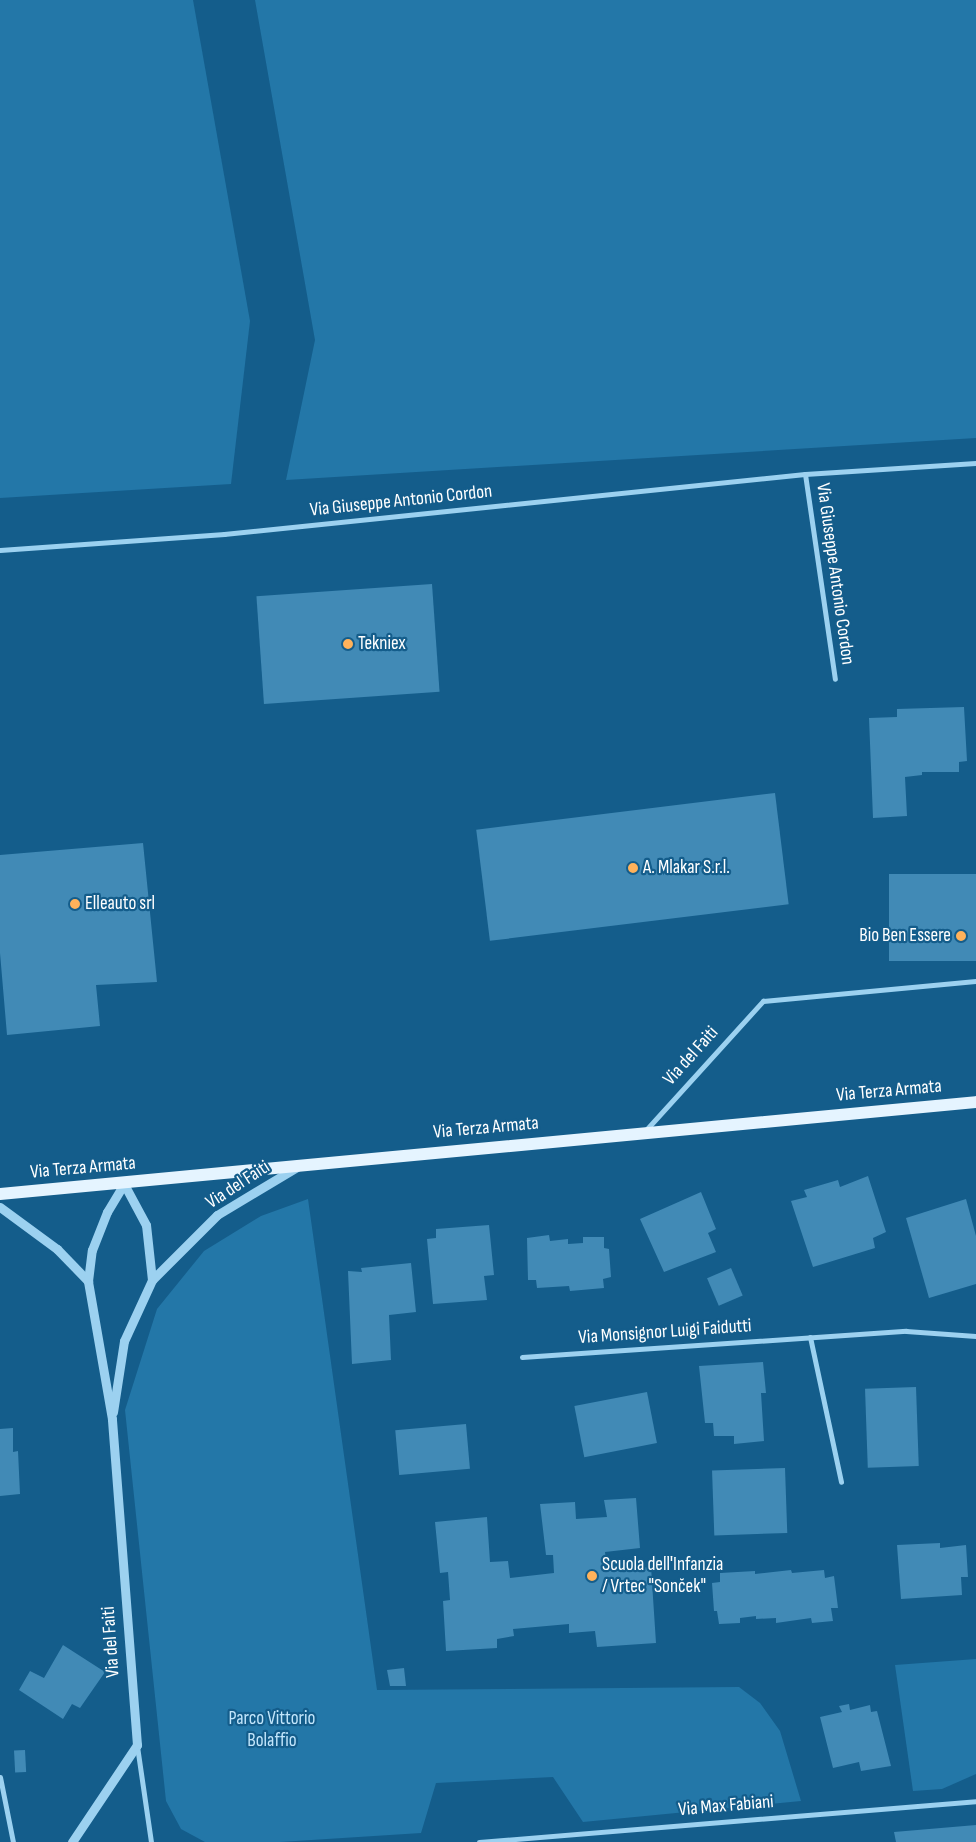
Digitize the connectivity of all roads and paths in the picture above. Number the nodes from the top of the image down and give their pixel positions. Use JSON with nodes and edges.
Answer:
{"nodes":[{"id":1,"x":976,"y":463,"type":"edge"},
{"id":2,"x":805,"y":474,"type":"junction"},
{"id":3,"x":0,"y":550,"type":"edge"},
{"id":4,"x":835,"y":679,"type":"dead end"},
{"id":5,"x":976,"y":981,"type":"edge"},
{"id":6,"x":976,"y":1102,"type":"edge"},
{"id":7,"x":643,"y":1133,"type":"junction"},
{"id":8,"x":302,"y":1164,"type":"junction"},
{"id":9,"x":124,"y":1184,"type":"junction"},
{"id":10,"x":0,"y":1194,"type":"edge"},
{"id":11,"x":0,"y":1207,"type":"edge"},
{"id":12,"x":152,"y":1280,"type":"junction"},
{"id":13,"x":88,"y":1281,"type":"junction"},
{"id":14,"x":976,"y":1336,"type":"edge"},
{"id":15,"x":810,"y":1338,"type":"junction"},
{"id":16,"x":522,"y":1356,"type":"dead end"},
{"id":17,"x":112,"y":1419,"type":"junction"},
{"id":18,"x":841,"y":1482,"type":"dead end"},
{"id":19,"x":137,"y":1745,"type":"junction"},
{"id":20,"x":0,"y":1777,"type":"edge"},
{"id":21,"x":976,"y":1801,"type":"edge"},
{"id":22,"x":13,"y":1842,"type":"edge"},
{"id":23,"x":72,"y":1842,"type":"edge"},
{"id":24,"x":151,"y":1842,"type":"edge"},
{"id":25,"x":479,"y":1842,"type":"edge"}],
"edges":[{"from":1,"to":2,"type":"street","name":"Via Giuseppe Antonio Cordon"},
{"from":2,"to":3,"type":"street","name":"Via Giuseppe Antonio Cordon"},
{"from":2,"to":4,"type":"street","name":"Via Giuseppe Antonio Cordon"},
{"from":5,"to":7,"type":"street","name":"Via del Faiti"},
{"from":6,"to":7,"type":"main road","name":"Via Terza Armata"},
{"from":7,"to":8,"type":"main road","name":"Via Terza Armata"},
{"from":8,"to":9,"type":"main road","name":"Via Terza Armata"},
{"from":8,"to":12,"type":"street","name":"Via del Faiti"},
{"from":9,"to":10,"type":"main road","name":"Via Terza Armata"},
{"from":9,"to":12,"type":"street"},
{"from":9,"to":13,"type":"street","name":"Via del Faiti"},
{"from":11,"to":13,"type":"street"},
{"from":12,"to":17,"type":"street","name":"Via del Faiti"},
{"from":13,"to":17,"type":"street","name":"Via del Faiti"},
{"from":14,"to":15,"type":"street","name":"Via Monsignor Luigi Faidutti"},
{"from":15,"to":16,"type":"street","name":"Via Monsignor Luigi Faidutti"},
{"from":15,"to":18,"type":"street"},
{"from":17,"to":19,"type":"street","name":"Via del Faiti"},
{"from":19,"to":23,"type":"street"},
{"from":19,"to":24,"type":"street"},
{"from":20,"to":22,"type":"street"},
{"from":21,"to":25,"type":"street","name":"Via Max Fabiani"}]}
